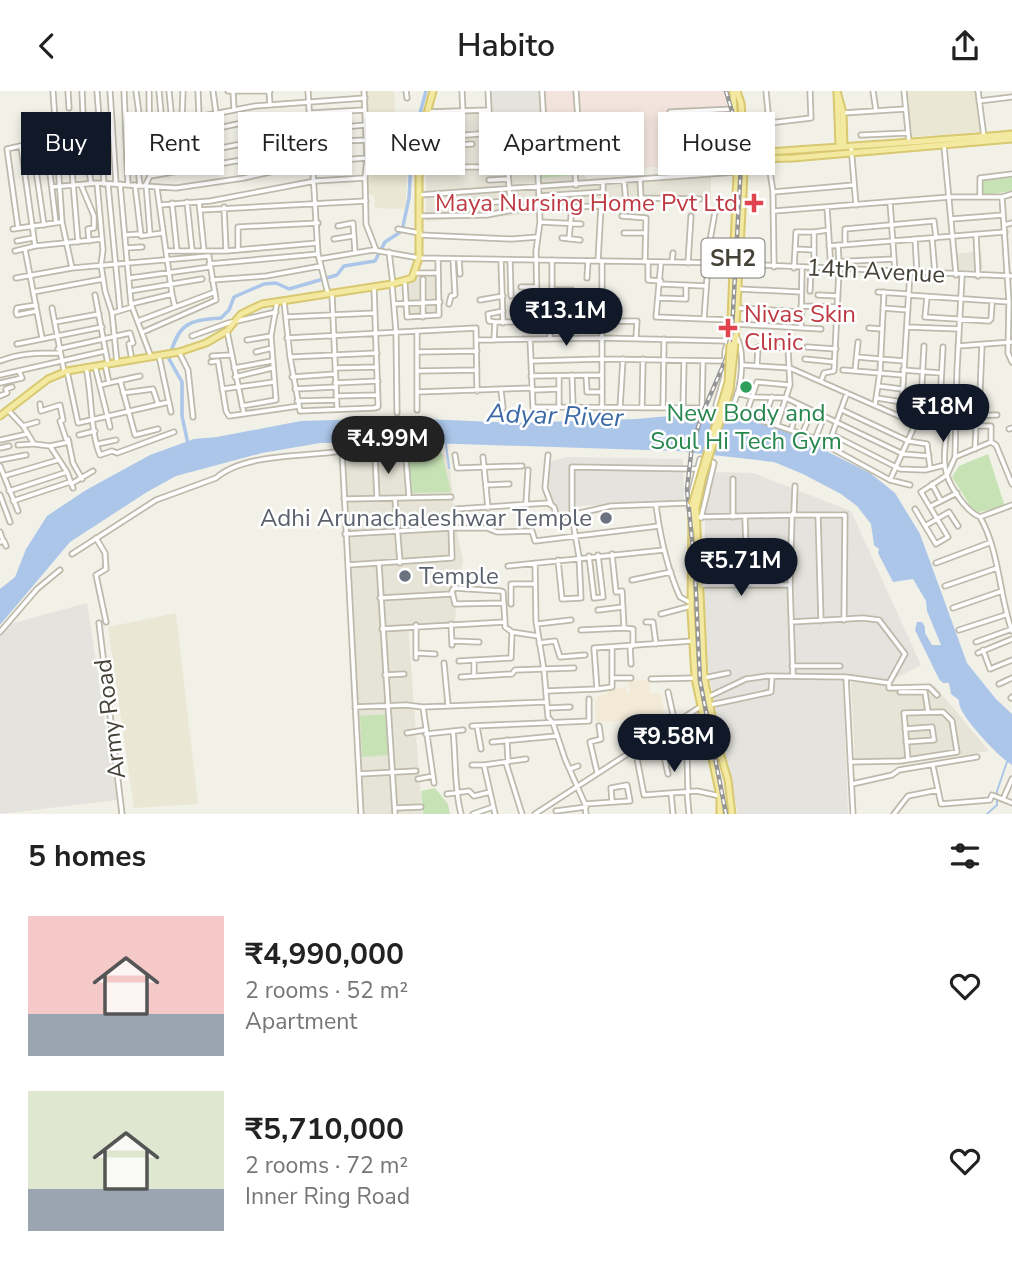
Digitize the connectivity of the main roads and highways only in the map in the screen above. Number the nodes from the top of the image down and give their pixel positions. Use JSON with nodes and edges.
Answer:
{"nodes":[{"id":1,"x":436,"y":91,"type":"edge"},
{"id":2,"x":735,"y":91,"type":"edge"},
{"id":3,"x":837,"y":92,"type":"edge"},
{"id":4,"x":734,"y":112,"type":"edge"},
{"id":5,"x":742,"y":112,"type":"edge"},
{"id":6,"x":1012,"y":136,"type":"edge"},
{"id":7,"x":845,"y":148,"type":"junction"},
{"id":8,"x":775,"y":155,"type":"edge"},
{"id":9,"x":793,"y":155,"type":"junction"},
{"id":10,"x":775,"y":157,"type":"edge"},
{"id":11,"x":737,"y":175,"type":"edge"},
{"id":12,"x":743,"y":175,"type":"edge"},
{"id":13,"x":736,"y":264,"type":"junction"},
{"id":14,"x":732,"y":340,"type":"junction"},
{"id":15,"x":0,"y":416,"type":"edge"},
{"id":16,"x":696,"y":517,"type":"junction"},
{"id":17,"x":720,"y":814,"type":"edge"},
{"id":18,"x":732,"y":814,"type":"edge"}],
"edges":[{"from":1,"to":15,"type":"main road"},
{"from":2,"to":4,"type":"main road"},
{"from":2,"to":5,"type":"main road"},
{"from":3,"to":7,"type":"main road"},
{"from":3,"to":7,"type":"main road"},
{"from":6,"to":7,"type":"main road"},
{"from":7,"to":9,"type":"main road"},
{"from":8,"to":9,"type":"main road"},
{"from":9,"to":10,"type":"main road"},
{"from":11,"to":13,"type":"main road","number":"SH2"},
{"from":12,"to":13,"type":"main road","number":"SH2"},
{"from":13,"to":14,"type":"main road","number":"SH2"},
{"from":13,"to":14,"type":"main road","number":"SH2"},
{"from":14,"to":16,"type":"main road","number":"SH2","bridge":true},
{"from":16,"to":17,"type":"main road","number":"SH2"},
{"from":16,"to":18,"type":"main road","number":"SH2"}]}
